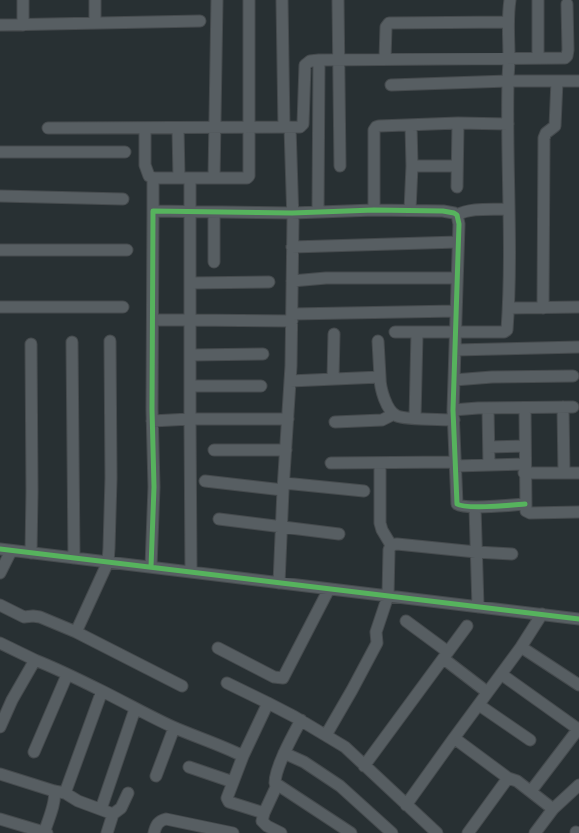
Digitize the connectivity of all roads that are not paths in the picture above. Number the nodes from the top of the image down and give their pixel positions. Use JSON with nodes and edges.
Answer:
{"nodes":[{"id":1,"x":23,"y":0,"type":"edge"},
{"id":2,"x":95,"y":0,"type":"edge"},
{"id":3,"x":217,"y":0,"type":"edge"},
{"id":4,"x":249,"y":0,"type":"edge"},
{"id":5,"x":282,"y":0,"type":"edge"},
{"id":6,"x":338,"y":0,"type":"edge"},
{"id":7,"x":510,"y":0,"type":"edge"},
{"id":8,"x":538,"y":0,"type":"edge"},
{"id":9,"x":567,"y":4,"type":"dead end"},
{"id":10,"x":200,"y":21,"type":"dead end"},
{"id":11,"x":508,"y":22,"type":"junction"},
{"id":12,"x":95,"y":23,"type":"junction"},
{"id":13,"x":0,"y":25,"type":"edge"},
{"id":14,"x":23,"y":25,"type":"junction"},
{"id":15,"x":509,"y":58,"type":"junction"},
{"id":16,"x":538,"y":58,"type":"junction"},
{"id":17,"x":386,"y":59,"type":"junction"},
{"id":18,"x":319,"y":60,"type":"junction"},
{"id":19,"x":340,"y":60,"type":"junction"},
{"id":20,"x":508,"y":81,"type":"junction"},
{"id":21,"x":579,"y":81,"type":"edge"},
{"id":22,"x":557,"y":82,"type":"junction"},
{"id":23,"x":391,"y":85,"type":"dead end"},
{"id":24,"x":458,"y":123,"type":"junction"},
{"id":25,"x":411,"y":124,"type":"junction"},
{"id":26,"x":508,"y":124,"type":"junction"},
{"id":27,"x":287,"y":127,"type":"junction"},
{"id":28,"x":48,"y":128,"type":"dead end"},
{"id":29,"x":145,"y":128,"type":"junction"},
{"id":30,"x":178,"y":128,"type":"junction"},
{"id":31,"x":214,"y":128,"type":"junction"},
{"id":32,"x":250,"y":128,"type":"junction"},
{"id":33,"x":0,"y":152,"type":"edge"},
{"id":34,"x":125,"y":152,"type":"dead end"},
{"id":35,"x":340,"y":166,"type":"dead end"},
{"id":36,"x":412,"y":166,"type":"junction"},
{"id":37,"x":458,"y":166,"type":"junction"},
{"id":38,"x":154,"y":178,"type":"junction"},
{"id":39,"x":185,"y":178,"type":"junction"},
{"id":40,"x":214,"y":178,"type":"junction"},
{"id":41,"x":457,"y":187,"type":"dead end"},
{"id":42,"x":0,"y":196,"type":"edge"},
{"id":43,"x":123,"y":198,"type":"dead end"},
{"id":44,"x":509,"y":209,"type":"junction"},
{"id":45,"x":374,"y":210,"type":"junction"},
{"id":46,"x":410,"y":210,"type":"junction"},
{"id":47,"x":153,"y":211,"type":"junction"},
{"id":48,"x":190,"y":211,"type":"junction"},
{"id":49,"x":214,"y":212,"type":"junction"},
{"id":50,"x":318,"y":212,"type":"junction"},
{"id":51,"x":292,"y":213,"type":"junction"},
{"id":52,"x":457,"y":215,"type":"junction"},
{"id":53,"x":458,"y":242,"type":"junction"},
{"id":54,"x":292,"y":247,"type":"junction"},
{"id":55,"x":0,"y":250,"type":"edge"},
{"id":56,"x":127,"y":250,"type":"dead end"},
{"id":57,"x":214,"y":262,"type":"dead end"},
{"id":58,"x":456,"y":278,"type":"junction"},
{"id":59,"x":292,"y":280,"type":"junction"},
{"id":60,"x":269,"y":282,"type":"dead end"},
{"id":61,"x":190,"y":283,"type":"junction"},
{"id":62,"x":0,"y":307,"type":"edge"},
{"id":63,"x":123,"y":307,"type":"dead end"},
{"id":64,"x":579,"y":307,"type":"edge"},
{"id":65,"x":509,"y":308,"type":"junction"},
{"id":66,"x":543,"y":308,"type":"junction"},
{"id":67,"x":456,"y":311,"type":"junction"},
{"id":68,"x":292,"y":318,"type":"junction"},
{"id":69,"x":153,"y":320,"type":"junction"},
{"id":70,"x":190,"y":320,"type":"junction"},
{"id":71,"x":395,"y":332,"type":"dead end"},
{"id":72,"x":418,"y":332,"type":"junction"},
{"id":73,"x":456,"y":332,"type":"junction"},
{"id":74,"x":334,"y":334,"type":"dead end"},
{"id":75,"x":110,"y":341,"type":"dead end"},
{"id":76,"x":378,"y":341,"type":"dead end"},
{"id":77,"x":72,"y":342,"type":"dead end"},
{"id":78,"x":32,"y":344,"type":"dead end"},
{"id":79,"x":579,"y":347,"type":"edge"},
{"id":80,"x":455,"y":350,"type":"junction"},
{"id":81,"x":263,"y":354,"type":"dead end"},
{"id":82,"x":191,"y":355,"type":"junction"},
{"id":83,"x":573,"y":376,"type":"dead end"},
{"id":84,"x":380,"y":377,"type":"junction"},
{"id":85,"x":333,"y":379,"type":"junction"},
{"id":86,"x":454,"y":380,"type":"junction"},
{"id":87,"x":290,"y":381,"type":"junction"},
{"id":88,"x":190,"y":386,"type":"junction"},
{"id":89,"x":261,"y":386,"type":"dead end"},
{"id":90,"x":488,"y":408,"type":"junction"},
{"id":91,"x":525,"y":408,"type":"junction"},
{"id":92,"x":394,"y":414,"type":"junction"},
{"id":93,"x":454,"y":415,"type":"junction"},
{"id":94,"x":416,"y":418,"type":"junction"},
{"id":95,"x":190,"y":419,"type":"junction"},
{"id":96,"x":288,"y":419,"type":"junction"},
{"id":97,"x":152,"y":421,"type":"junction"},
{"id":98,"x":334,"y":422,"type":"dead end"},
{"id":99,"x":524,"y":446,"type":"junction"},
{"id":100,"x":489,"y":447,"type":"junction"},
{"id":101,"x":214,"y":450,"type":"dead end"},
{"id":102,"x":286,"y":450,"type":"junction"},
{"id":103,"x":331,"y":463,"type":"dead end"},
{"id":104,"x":380,"y":463,"type":"junction"},
{"id":105,"x":455,"y":464,"type":"junction"},
{"id":106,"x":489,"y":465,"type":"junction"},
{"id":107,"x":524,"y":469,"type":"junction"},
{"id":108,"x":564,"y":473,"type":"junction"},
{"id":109,"x":579,"y":473,"type":"edge"},
{"id":110,"x":206,"y":481,"type":"dead end"},
{"id":111,"x":283,"y":486,"type":"junction"},
{"id":112,"x":364,"y":491,"type":"dead end"},
{"id":113,"x":525,"y":504,"type":"junction"},
{"id":114,"x":475,"y":506,"type":"junction"},
{"id":115,"x":579,"y":512,"type":"edge"},
{"id":116,"x":219,"y":519,"type":"dead end"},
{"id":117,"x":281,"y":526,"type":"junction"},
{"id":118,"x":340,"y":534,"type":"dead end"},
{"id":119,"x":391,"y":545,"type":"junction"},
{"id":120,"x":0,"y":549,"type":"edge"},
{"id":121,"x":11,"y":551,"type":"junction"},
{"id":122,"x":476,"y":552,"type":"junction"},
{"id":123,"x":31,"y":553,"type":"junction"},
{"id":124,"x":512,"y":554,"type":"dead end"},
{"id":125,"x":74,"y":558,"type":"junction"},
{"id":126,"x":108,"y":562,"type":"junction"},
{"id":127,"x":151,"y":567,"type":"junction"},
{"id":128,"x":192,"y":572,"type":"junction"},
{"id":129,"x":0,"y":573,"type":"edge"},
{"id":130,"x":279,"y":582,"type":"junction"},
{"id":131,"x":329,"y":589,"type":"junction"},
{"id":132,"x":388,"y":596,"type":"junction"},
{"id":133,"x":0,"y":605,"type":"edge"},
{"id":134,"x":478,"y":607,"type":"junction"},
{"id":135,"x":542,"y":614,"type":"junction"},
{"id":136,"x":579,"y":619,"type":"edge"},
{"id":137,"x":406,"y":621,"type":"dead end"},
{"id":138,"x":468,"y":626,"type":"dead end"},
{"id":139,"x":76,"y":632,"type":"junction"},
{"id":140,"x":1,"y":647,"type":"edge"},
{"id":141,"x":521,"y":647,"type":"junction"},
{"id":142,"x":218,"y":648,"type":"dead end"},
{"id":143,"x":446,"y":655,"type":"junction"},
{"id":144,"x":35,"y":660,"type":"junction"},
{"id":145,"x":501,"y":674,"type":"junction"},
{"id":146,"x":67,"y":675,"type":"junction"},
{"id":147,"x":227,"y":683,"type":"dead end"},
{"id":148,"x":579,"y":685,"type":"edge"},
{"id":149,"x":182,"y":686,"type":"dead end"},
{"id":150,"x":102,"y":691,"type":"junction"},
{"id":151,"x":487,"y":692,"type":"junction"},
{"id":152,"x":268,"y":703,"type":"junction"},
{"id":153,"x":479,"y":705,"type":"junction"},
{"id":154,"x":135,"y":709,"type":"junction"},
{"id":155,"x":301,"y":720,"type":"junction"},
{"id":156,"x":0,"y":727,"type":"edge"},
{"id":157,"x":174,"y":728,"type":"junction"},
{"id":158,"x":578,"y":728,"type":"edge"},
{"id":159,"x":326,"y":735,"type":"junction"},
{"id":160,"x":454,"y":738,"type":"junction"},
{"id":161,"x":530,"y":740,"type":"dead end"},
{"id":162,"x":34,"y":752,"type":"dead end"},
{"id":163,"x":284,"y":753,"type":"junction"},
{"id":164,"x":243,"y":756,"type":"junction"},
{"id":165,"x":189,"y":766,"type":"dead end"},
{"id":166,"x":364,"y":766,"type":"junction"},
{"id":167,"x":0,"y":774,"type":"edge"},
{"id":168,"x":156,"y":776,"type":"dead end"},
{"id":169,"x":508,"y":778,"type":"junction"},
{"id":170,"x":233,"y":782,"type":"junction"},
{"id":171,"x":277,"y":785,"type":"junction"},
{"id":172,"x":579,"y":785,"type":"edge"},
{"id":173,"x":531,"y":791,"type":"junction"},
{"id":174,"x":60,"y":792,"type":"junction"},
{"id":175,"x":128,"y":792,"type":"dead end"},
{"id":176,"x":406,"y":805,"type":"junction"},
{"id":177,"x":101,"y":809,"type":"junction"},
{"id":178,"x":553,"y":809,"type":"junction"},
{"id":179,"x":264,"y":813,"type":"junction"},
{"id":180,"x":113,"y":814,"type":"junction"},
{"id":181,"x":0,"y":819,"type":"edge"},
{"id":182,"x":196,"y":829,"type":"edge"},
{"id":183,"x":45,"y":833,"type":"edge"},
{"id":184,"x":107,"y":833,"type":"edge"},
{"id":185,"x":154,"y":833,"type":"edge"},
{"id":186,"x":233,"y":833,"type":"edge"},
{"id":187,"x":281,"y":833,"type":"edge"},
{"id":188,"x":351,"y":833,"type":"edge"},
{"id":189,"x":392,"y":833,"type":"edge"},
{"id":190,"x":437,"y":833,"type":"edge"},
{"id":191,"x":468,"y":833,"type":"edge"},
{"id":192,"x":535,"y":833,"type":"edge"}],
"edges":[{"from":1,"to":14,"type":"street"},
{"from":2,"to":12,"type":"street"},
{"from":3,"to":31,"type":"street"},
{"from":4,"to":32,"type":"street"},
{"from":5,"to":27,"type":"street"},
{"from":6,"to":19,"type":"street"},
{"from":7,"to":11,"type":"street"},
{"from":8,"to":16,"type":"street"},
{"from":9,"to":16,"type":"street"},
{"from":10,"to":12,"type":"street"},
{"from":11,"to":15,"type":"street"},
{"from":11,"to":17,"type":"street"},
{"from":12,"to":14,"type":"street"},
{"from":13,"to":14,"type":"street"},
{"from":15,"to":16,"type":"street"},
{"from":15,"to":17,"type":"street"},
{"from":15,"to":20,"type":"street"},
{"from":17,"to":19,"type":"street"},
{"from":18,"to":19,"type":"street"},
{"from":18,"to":27,"type":"street"},
{"from":18,"to":50,"type":"street"},
{"from":19,"to":35,"type":"street"},
{"from":20,"to":22,"type":"street"},
{"from":20,"to":23,"type":"street"},
{"from":20,"to":26,"type":"street"},
{"from":21,"to":22,"type":"street"},
{"from":22,"to":66,"type":"street"},
{"from":24,"to":25,"type":"street"},
{"from":24,"to":26,"type":"street"},
{"from":24,"to":37,"type":"street"},
{"from":25,"to":36,"type":"street"},
{"from":25,"to":45,"type":"street"},
{"from":26,"to":44,"type":"street"},
{"from":27,"to":32,"type":"street"},
{"from":27,"to":51,"type":"street"},
{"from":28,"to":29,"type":"street"},
{"from":29,"to":30,"type":"street"},
{"from":29,"to":38,"type":"street"},
{"from":30,"to":31,"type":"street"},
{"from":30,"to":39,"type":"street"},
{"from":31,"to":32,"type":"street"},
{"from":31,"to":40,"type":"street"},
{"from":32,"to":40,"type":"street"},
{"from":33,"to":34,"type":"street"},
{"from":36,"to":37,"type":"street"},
{"from":36,"to":46,"type":"street"},
{"from":37,"to":41,"type":"street"},
{"from":38,"to":39,"type":"street"},
{"from":38,"to":47,"type":"street"},
{"from":39,"to":40,"type":"street"},
{"from":39,"to":48,"type":"street"},
{"from":42,"to":43,"type":"street"},
{"from":44,"to":52,"type":"street"},
{"from":44,"to":65,"type":"street"},
{"from":45,"to":46,"type":"street"},
{"from":45,"to":50,"type":"street"},
{"from":46,"to":52,"type":"street"},
{"from":47,"to":48,"type":"street"},
{"from":47,"to":69,"type":"street"},
{"from":48,"to":49,"type":"street"},
{"from":48,"to":61,"type":"street"},
{"from":49,"to":51,"type":"street"},
{"from":49,"to":57,"type":"street"},
{"from":50,"to":51,"type":"street"},
{"from":51,"to":54,"type":"street"},
{"from":52,"to":53,"type":"street"},
{"from":53,"to":54,"type":"street"},
{"from":53,"to":58,"type":"street"},
{"from":54,"to":59,"type":"street"},
{"from":55,"to":56,"type":"street"},
{"from":58,"to":59,"type":"street"},
{"from":58,"to":67,"type":"street"},
{"from":59,"to":68,"type":"street"},
{"from":60,"to":61,"type":"street"},
{"from":61,"to":70,"type":"street"},
{"from":62,"to":63,"type":"street"},
{"from":64,"to":66,"type":"street"},
{"from":65,"to":66,"type":"street"},
{"from":65,"to":73,"type":"street"},
{"from":67,"to":68,"type":"street"},
{"from":67,"to":73,"type":"street"},
{"from":68,"to":70,"type":"street"},
{"from":68,"to":87,"type":"street"},
{"from":69,"to":70,"type":"street"},
{"from":69,"to":97,"type":"street"},
{"from":70,"to":82,"type":"street"},
{"from":71,"to":72,"type":"street"},
{"from":72,"to":73,"type":"street"},
{"from":72,"to":94,"type":"street"},
{"from":73,"to":80,"type":"street"},
{"from":74,"to":85,"type":"street"},
{"from":75,"to":126,"type":"street"},
{"from":76,"to":84,"type":"street"},
{"from":77,"to":125,"type":"street"},
{"from":78,"to":123,"type":"street"},
{"from":79,"to":80,"type":"street"},
{"from":80,"to":86,"type":"street"},
{"from":81,"to":82,"type":"street"},
{"from":82,"to":88,"type":"street"},
{"from":83,"to":86,"type":"street"},
{"from":84,"to":85,"type":"street"},
{"from":84,"to":92,"type":"street"},
{"from":85,"to":87,"type":"street"},
{"from":86,"to":93,"type":"street"},
{"from":87,"to":96,"type":"street"},
{"from":88,"to":89,"type":"street"},
{"from":88,"to":95,"type":"street"},
{"from":90,"to":91,"type":"street"},
{"from":90,"to":93,"type":"street"},
{"from":90,"to":100,"type":"street"},
{"from":91,"to":99,"type":"street"},
{"from":91,"to":108,"type":"street"},
{"from":92,"to":94,"type":"street"},
{"from":92,"to":98,"type":"street"},
{"from":93,"to":94,"type":"street"},
{"from":93,"to":105,"type":"street"},
{"from":95,"to":96,"type":"street"},
{"from":95,"to":97,"type":"street"},
{"from":95,"to":128,"type":"street"},
{"from":96,"to":102,"type":"street"},
{"from":97,"to":127,"type":"street"},
{"from":99,"to":100,"type":"street"},
{"from":99,"to":107,"type":"street"},
{"from":100,"to":106,"type":"street"},
{"from":101,"to":102,"type":"street"},
{"from":102,"to":111,"type":"street"},
{"from":103,"to":104,"type":"street"},
{"from":104,"to":105,"type":"street"},
{"from":104,"to":119,"type":"street"},
{"from":105,"to":106,"type":"street"},
{"from":105,"to":114,"type":"street"},
{"from":106,"to":107,"type":"street"},
{"from":107,"to":108,"type":"street"},
{"from":107,"to":113,"type":"street"},
{"from":108,"to":109,"type":"street"},
{"from":110,"to":111,"type":"street"},
{"from":111,"to":112,"type":"street"},
{"from":111,"to":117,"type":"street"},
{"from":113,"to":114,"type":"street"},
{"from":113,"to":115,"type":"street"},
{"from":114,"to":122,"type":"street"},
{"from":116,"to":117,"type":"street"},
{"from":117,"to":118,"type":"street"},
{"from":117,"to":130,"type":"street"},
{"from":119,"to":122,"type":"street"},
{"from":119,"to":132,"type":"street"},
{"from":120,"to":121,"type":"street"},
{"from":121,"to":123,"type":"street"},
{"from":121,"to":129,"type":"street"},
{"from":122,"to":124,"type":"street"},
{"from":122,"to":134,"type":"street"},
{"from":123,"to":125,"type":"street"},
{"from":125,"to":126,"type":"street"},
{"from":126,"to":127,"type":"street"},
{"from":126,"to":139,"type":"street"},
{"from":127,"to":128,"type":"street"},
{"from":128,"to":130,"type":"street"},
{"from":130,"to":131,"type":"street"},
{"from":131,"to":132,"type":"street"},
{"from":131,"to":142,"type":"street"},
{"from":132,"to":134,"type":"street"},
{"from":132,"to":159,"type":"street"},
{"from":133,"to":139,"type":"street"},
{"from":134,"to":135,"type":"street"},
{"from":135,"to":136,"type":"street"},
{"from":135,"to":141,"type":"street"},
{"from":137,"to":143,"type":"street"},
{"from":138,"to":143,"type":"street"},
{"from":139,"to":149,"type":"street"},
{"from":140,"to":144,"type":"street"},
{"from":141,"to":145,"type":"street"},
{"from":141,"to":148,"type":"street"},
{"from":143,"to":151,"type":"street"},
{"from":143,"to":166,"type":"street"},
{"from":144,"to":146,"type":"street"},
{"from":144,"to":156,"type":"street"},
{"from":145,"to":151,"type":"street"},
{"from":145,"to":158,"type":"street"},
{"from":146,"to":150,"type":"street"},
{"from":146,"to":162,"type":"street"},
{"from":147,"to":152,"type":"street"},
{"from":150,"to":154,"type":"street"},
{"from":150,"to":174,"type":"street"},
{"from":151,"to":153,"type":"street"},
{"from":152,"to":155,"type":"street"},
{"from":152,"to":164,"type":"street"},
{"from":153,"to":160,"type":"street"},
{"from":153,"to":161,"type":"street"},
{"from":154,"to":157,"type":"street"},
{"from":154,"to":177,"type":"street"},
{"from":155,"to":159,"type":"street"},
{"from":155,"to":163,"type":"street"},
{"from":157,"to":164,"type":"street"},
{"from":157,"to":168,"type":"street"},
{"from":158,"to":173,"type":"street"},
{"from":159,"to":166,"type":"street"},
{"from":160,"to":169,"type":"street"},
{"from":160,"to":176,"type":"street"},
{"from":163,"to":171,"type":"street"},
{"from":163,"to":189,"type":"street"},
{"from":164,"to":170,"type":"street"},
{"from":165,"to":170,"type":"street"},
{"from":166,"to":176,"type":"street"},
{"from":167,"to":174,"type":"street"},
{"from":169,"to":173,"type":"street"},
{"from":169,"to":191,"type":"street"},
{"from":170,"to":179,"type":"street"},
{"from":171,"to":179,"type":"street"},
{"from":171,"to":188,"type":"street"},
{"from":172,"to":178,"type":"street"},
{"from":173,"to":178,"type":"street"},
{"from":174,"to":177,"type":"street"},
{"from":174,"to":183,"type":"street"},
{"from":175,"to":180,"type":"street"},
{"from":176,"to":190,"type":"street"},
{"from":177,"to":180,"type":"street"},
{"from":178,"to":192,"type":"street"},
{"from":179,"to":187,"type":"street"},
{"from":180,"to":184,"type":"street"},
{"from":181,"to":183,"type":"street"},
{"from":182,"to":185,"type":"street"},
{"from":182,"to":186,"type":"street"}]}
